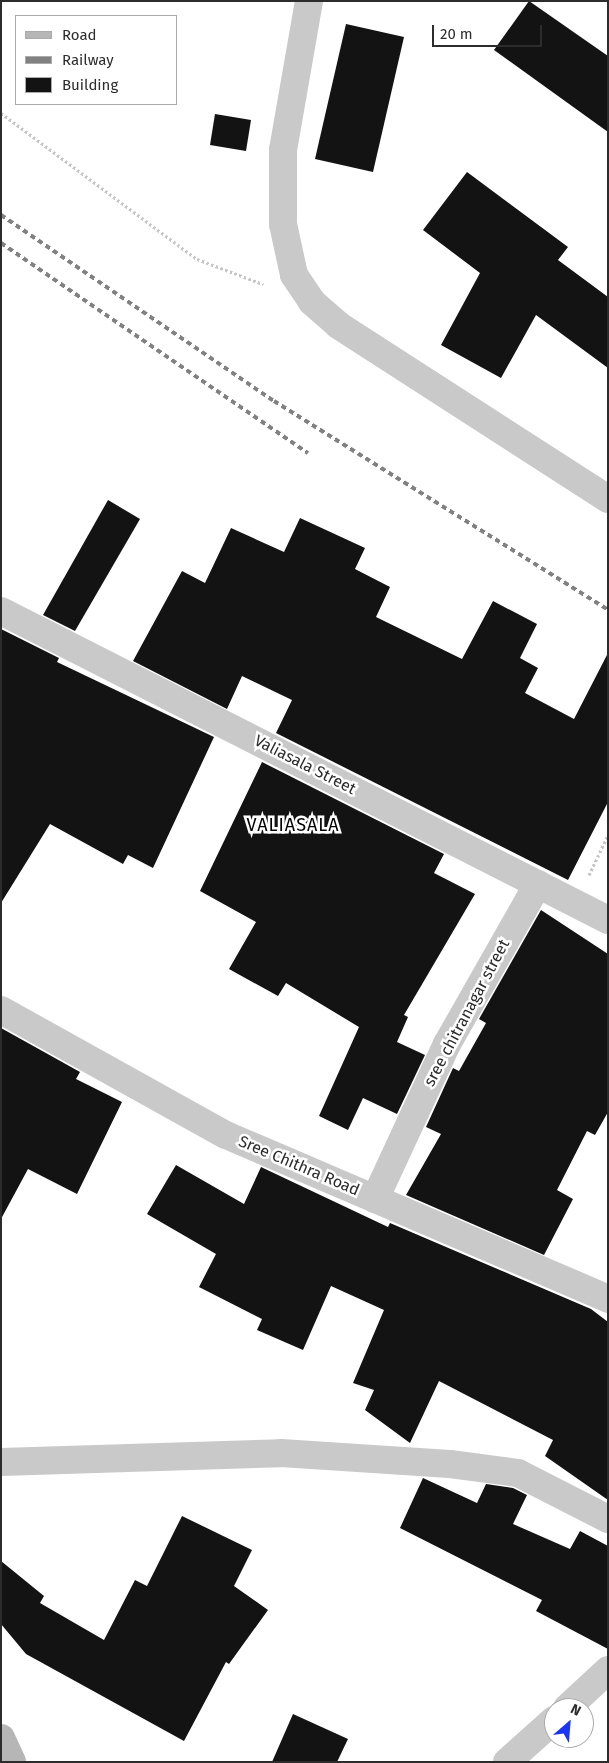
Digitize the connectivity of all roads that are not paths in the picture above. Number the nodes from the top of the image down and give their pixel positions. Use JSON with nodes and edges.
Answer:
{"nodes":[{"id":1,"x":309,"y":1,"type":"edge"},
{"id":2,"x":608,"y":499,"type":"edge"},
{"id":3,"x":1,"y":611,"type":"edge"},
{"id":4,"x":538,"y":884,"type":"junction"},
{"id":5,"x":608,"y":920,"type":"edge"},
{"id":6,"x":1,"y":1010,"type":"edge"},
{"id":7,"x":375,"y":1199,"type":"junction"},
{"id":8,"x":608,"y":1300,"type":"edge"},
{"id":9,"x":1,"y":1462,"type":"edge"},
{"id":10,"x":608,"y":1519,"type":"edge"},
{"id":11,"x":607,"y":1673,"type":"edge"},
{"id":12,"x":578,"y":1698,"type":"edge"},
{"id":13,"x":544,"y":1729,"type":"edge"},
{"id":14,"x":1,"y":1738,"type":"edge"},
{"id":15,"x":12,"y":1762,"type":"edge"},
{"id":16,"x":507,"y":1762,"type":"edge"}],
"edges":[{"from":1,"to":2,"type":"street"},
{"from":3,"to":4,"type":"street","name":"Valiasala Street"},
{"from":4,"to":5,"type":"street","name":"Valiasala Street"},
{"from":4,"to":7,"type":"street","name":"sree chitranagar street"},
{"from":6,"to":7,"type":"street","name":"Sree Chithra Road"},
{"from":7,"to":8,"type":"street","name":"Sree Chithra Road"},
{"from":9,"to":10,"type":"street"},
{"from":11,"to":12,"type":"street"},
{"from":13,"to":16,"type":"street"},
{"from":14,"to":15,"type":"street"}]}
